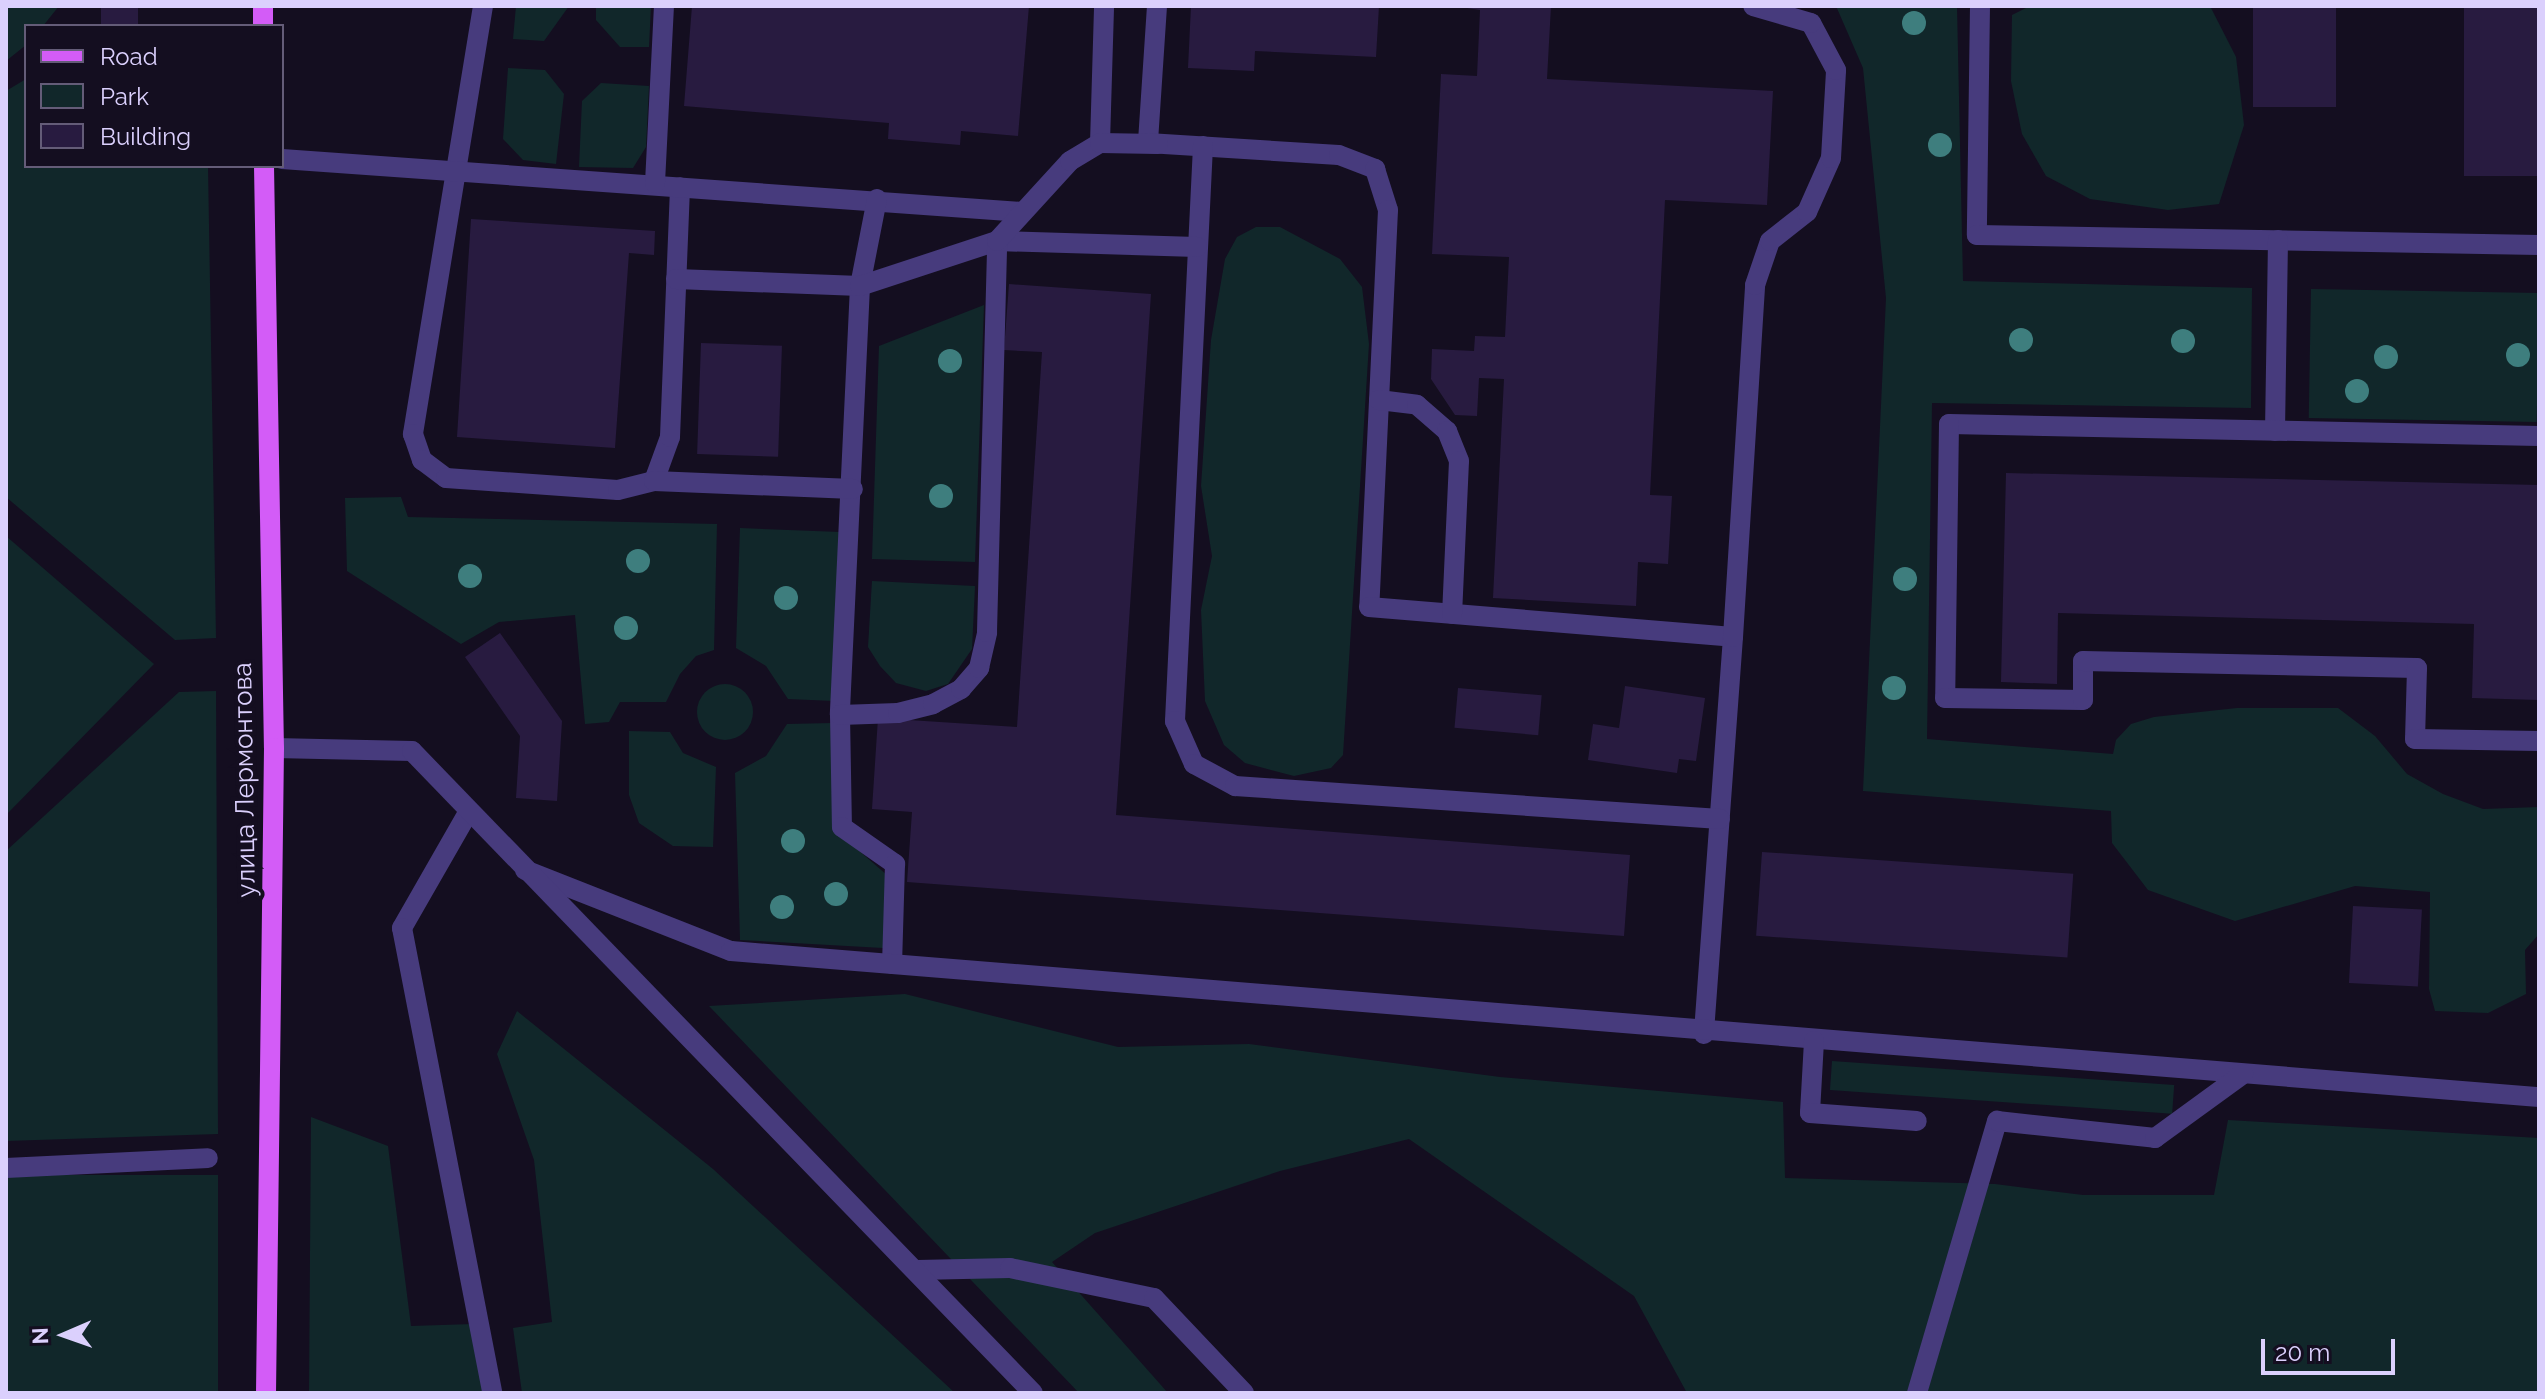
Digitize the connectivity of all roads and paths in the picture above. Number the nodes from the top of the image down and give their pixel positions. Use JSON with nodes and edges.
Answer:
{"nodes":[{"id":1,"x":483,"y":6,"type":"edge"},
{"id":2,"x":664,"y":6,"type":"edge"},
{"id":3,"x":1104,"y":6,"type":"edge"},
{"id":4,"x":1157,"y":6,"type":"edge"},
{"id":5,"x":1753,"y":6,"type":"edge"},
{"id":6,"x":1980,"y":6,"type":"edge"},
{"id":7,"x":1100,"y":143,"type":"junction"},
{"id":8,"x":1171,"y":144,"type":"junction"},
{"id":9,"x":1203,"y":146,"type":"junction"},
{"id":10,"x":284,"y":159,"type":"edge"},
{"id":11,"x":264,"y":168,"type":"edge"},
{"id":12,"x":452,"y":168,"type":"junction"},
{"id":13,"x":655,"y":183,"type":"junction"},
{"id":14,"x":680,"y":187,"type":"junction"},
{"id":15,"x":877,"y":199,"type":"junction"},
{"id":16,"x":1022,"y":212,"type":"junction"},
{"id":17,"x":2278,"y":240,"type":"junction"},
{"id":18,"x":997,"y":241,"type":"junction"},
{"id":19,"x":2539,"y":245,"type":"edge"},
{"id":20,"x":1197,"y":247,"type":"junction"},
{"id":21,"x":676,"y":279,"type":"junction"},
{"id":22,"x":860,"y":286,"type":"junction"},
{"id":23,"x":1379,"y":400,"type":"junction"},
{"id":24,"x":2275,"y":431,"type":"junction"},
{"id":25,"x":2539,"y":436,"type":"edge"},
{"id":26,"x":654,"y":481,"type":"junction"},
{"id":27,"x":853,"y":489,"type":"junction"},
{"id":28,"x":1452,"y":614,"type":"junction"},
{"id":29,"x":1733,"y":637,"type":"junction"},
{"id":30,"x":840,"y":715,"type":"junction"},
{"id":31,"x":2539,"y":741,"type":"edge"},
{"id":32,"x":274,"y":748,"type":"junction"},
{"id":33,"x":469,"y":811,"type":"junction"},
{"id":34,"x":1720,"y":819,"type":"junction"},
{"id":35,"x":525,"y":870,"type":"junction"},
{"id":36,"x":892,"y":964,"type":"junction"},
{"id":37,"x":1704,"y":1034,"type":"junction"},
{"id":38,"x":1814,"y":1041,"type":"junction"},
{"id":39,"x":2243,"y":1074,"type":"junction"},
{"id":40,"x":2539,"y":1097,"type":"edge"},
{"id":41,"x":1917,"y":1121,"type":"dead end"},
{"id":42,"x":208,"y":1158,"type":"dead end"},
{"id":43,"x":6,"y":1168,"type":"edge"},
{"id":44,"x":917,"y":1270,"type":"junction"},
{"id":45,"x":266,"y":1393,"type":"edge"},
{"id":46,"x":492,"y":1393,"type":"edge"},
{"id":47,"x":1033,"y":1393,"type":"edge"},
{"id":48,"x":1244,"y":1393,"type":"edge"},
{"id":49,"x":1917,"y":1393,"type":"edge"}],
"edges":[{"from":1,"to":12,"type":"street"},
{"from":2,"to":13,"type":"street"},
{"from":3,"to":7,"type":"street"},
{"from":4,"to":8,"type":"street"},
{"from":5,"to":29,"type":"street"},
{"from":6,"to":17,"type":"street"},
{"from":7,"to":8,"type":"street"},
{"from":7,"to":16,"type":"street"},
{"from":8,"to":9,"type":"street"},
{"from":9,"to":20,"type":"street"},
{"from":9,"to":23,"type":"street"},
{"from":10,"to":12,"type":"street"},
{"from":11,"to":32,"type":"main road","name":"улица Лермонтова"},
{"from":12,"to":13,"type":"street"},
{"from":12,"to":26,"type":"street"},
{"from":13,"to":14,"type":"street"},
{"from":14,"to":15,"type":"street"},
{"from":14,"to":21,"type":"street"},
{"from":15,"to":16,"type":"street"},
{"from":15,"to":22,"type":"street"},
{"from":16,"to":18,"type":"street"},
{"from":17,"to":19,"type":"street"},
{"from":17,"to":24,"type":"street"},
{"from":18,"to":20,"type":"street"},
{"from":18,"to":22,"type":"street"},
{"from":18,"to":30,"type":"street"},
{"from":20,"to":34,"type":"street"},
{"from":21,"to":22,"type":"street"},
{"from":21,"to":26,"type":"street"},
{"from":22,"to":27,"type":"street"},
{"from":23,"to":28,"type":"street"},
{"from":23,"to":28,"type":"street"},
{"from":24,"to":25,"type":"street"},
{"from":24,"to":31,"type":"street"},
{"from":26,"to":27,"type":"street"},
{"from":27,"to":30,"type":"street"},
{"from":28,"to":29,"type":"street"},
{"from":29,"to":34,"type":"street"},
{"from":30,"to":36,"type":"street"},
{"from":32,"to":33,"type":"street"},
{"from":32,"to":45,"type":"main road","name":"улица Лермонтова"},
{"from":33,"to":35,"type":"street"},
{"from":33,"to":46,"type":"street"},
{"from":34,"to":37,"type":"street"},
{"from":35,"to":36,"type":"street"},
{"from":35,"to":44,"type":"street"},
{"from":36,"to":37,"type":"street"},
{"from":37,"to":38,"type":"street"},
{"from":38,"to":39,"type":"street"},
{"from":38,"to":41,"type":"street"},
{"from":39,"to":40,"type":"street"},
{"from":39,"to":49,"type":"street"},
{"from":42,"to":43,"type":"street"},
{"from":44,"to":47,"type":"street"},
{"from":44,"to":48,"type":"street"}]}
